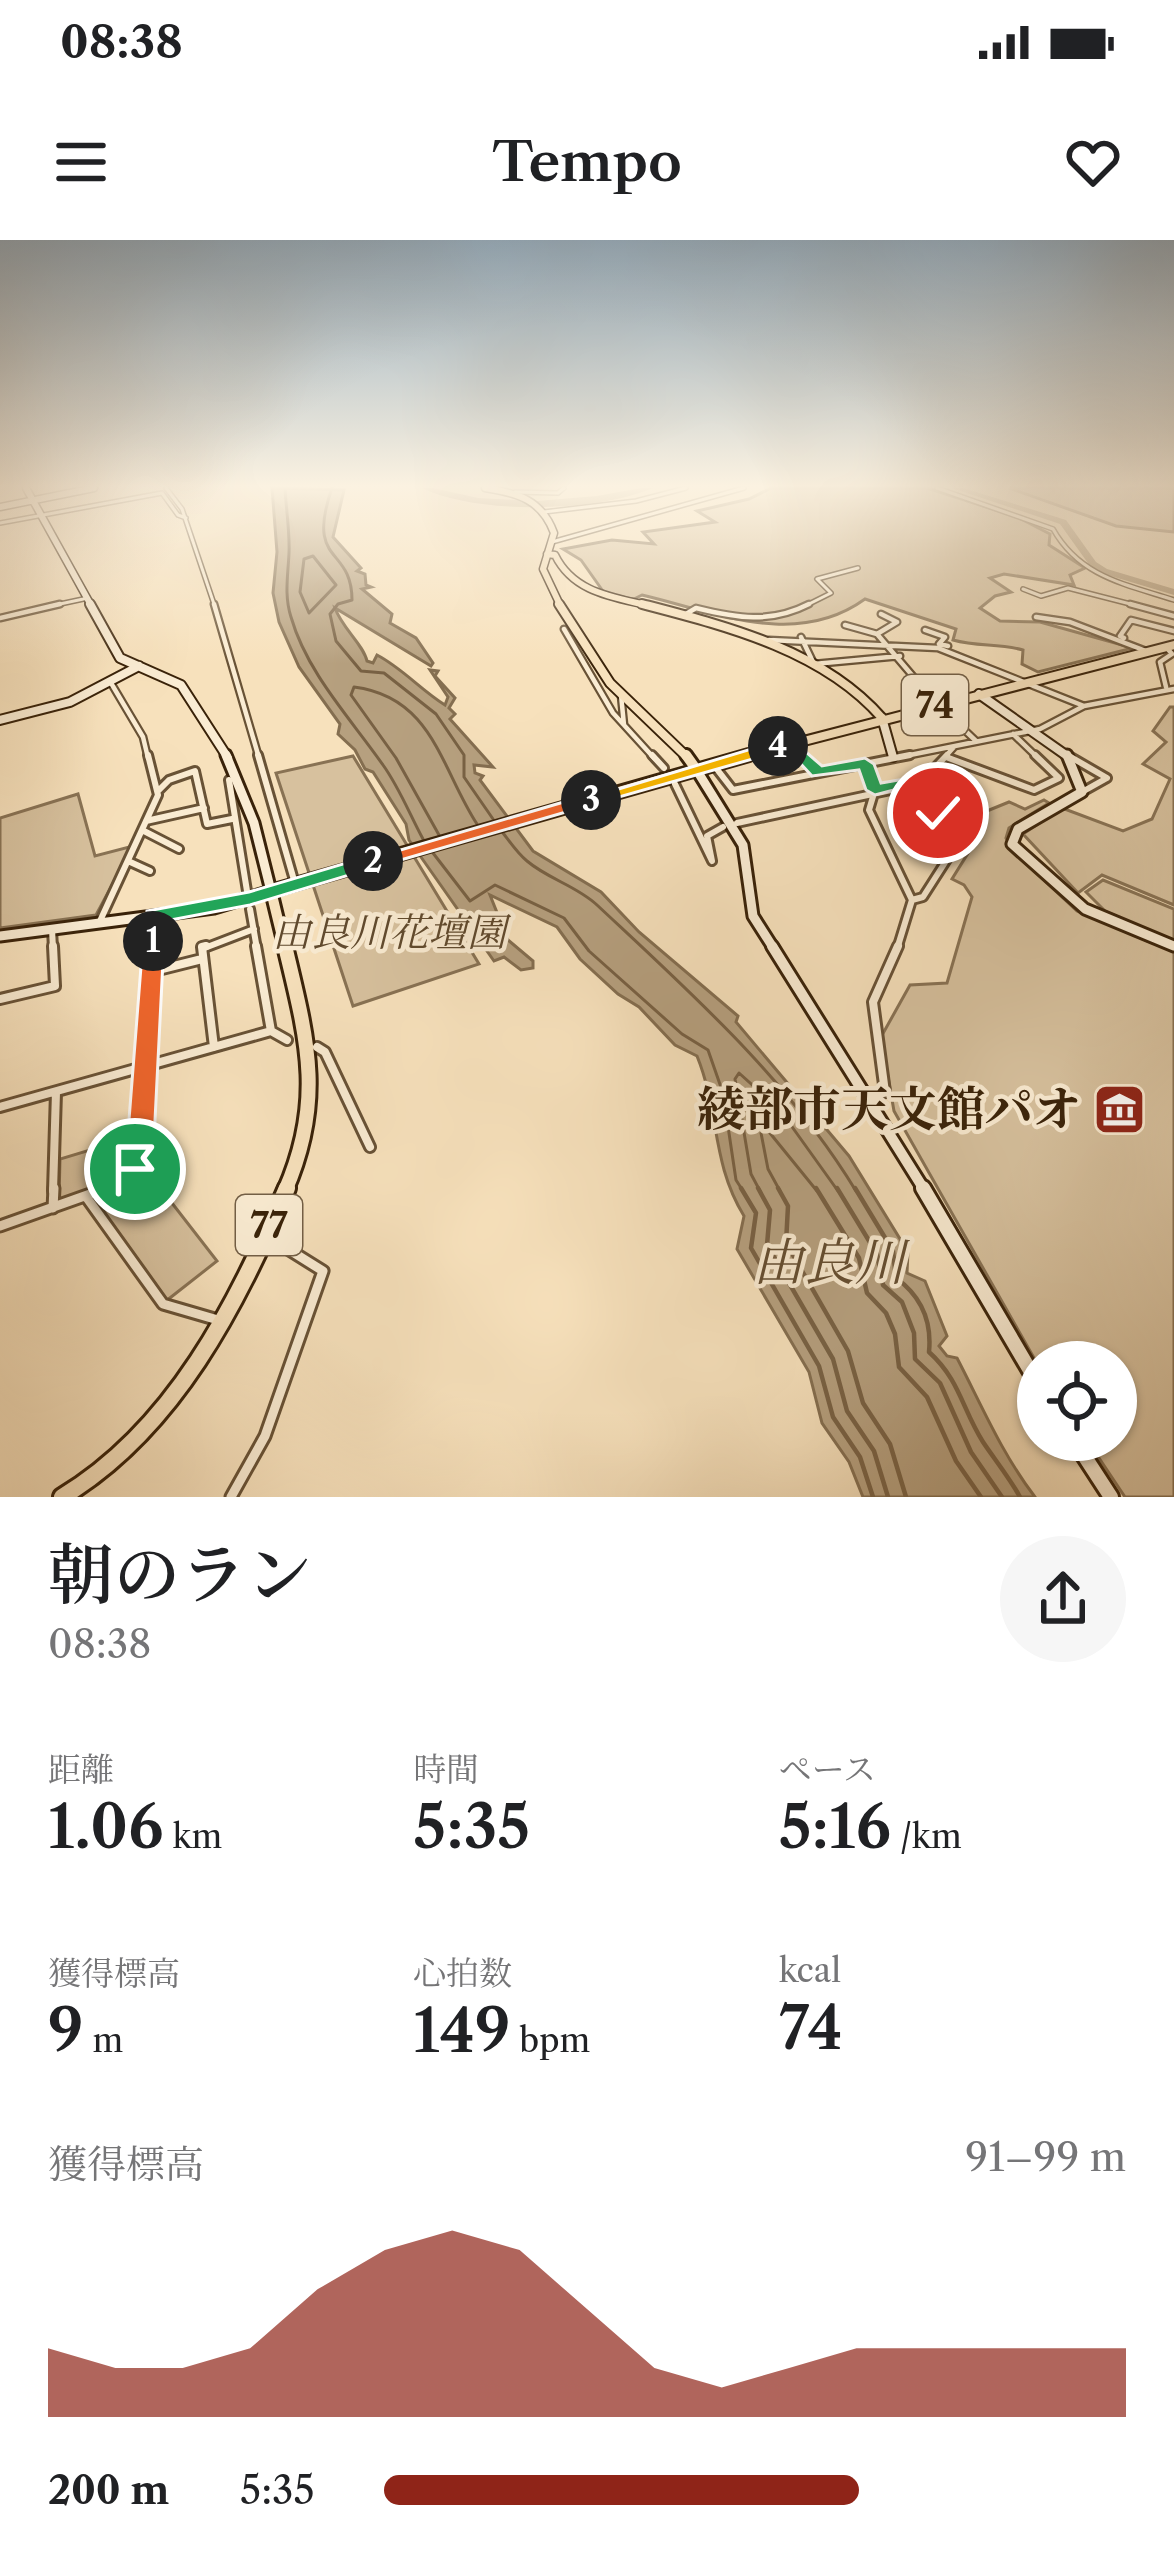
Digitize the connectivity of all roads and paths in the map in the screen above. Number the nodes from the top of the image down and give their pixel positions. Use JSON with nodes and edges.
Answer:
{"nodes":[{"id":1,"x":57,"y":547,"type":"edge"},
{"id":2,"x":195,"y":547,"type":"edge"},
{"id":3,"x":551,"y":547,"type":"edge"},
{"id":4,"x":1063,"y":547,"type":"edge"},
{"id":5,"x":547,"y":554,"type":"junction"},
{"id":6,"x":858,"y":568,"type":"dead end"},
{"id":7,"x":1023,"y":589,"type":"dead end"},
{"id":8,"x":88,"y":598,"type":"junction"},
{"id":9,"x":1174,"y":601,"type":"edge"},
{"id":10,"x":881,"y":614,"type":"dead end"},
{"id":11,"x":685,"y":615,"type":"junction"},
{"id":12,"x":1174,"y":616,"type":"edge"},
{"id":13,"x":1036,"y":617,"type":"dead end"},
{"id":14,"x":0,"y":618,"type":"edge"},
{"id":15,"x":845,"y":625,"type":"dead end"},
{"id":16,"x":564,"y":629,"type":"dead end"},
{"id":17,"x":925,"y":630,"type":"dead end"},
{"id":18,"x":1174,"y":631,"type":"edge"},
{"id":19,"x":877,"y":634,"type":"junction"},
{"id":20,"x":801,"y":637,"type":"dead end"},
{"id":21,"x":759,"y":638,"type":"junction"},
{"id":22,"x":887,"y":644,"type":"junction"},
{"id":23,"x":805,"y":645,"type":"junction"},
{"id":24,"x":1134,"y":646,"type":"junction"},
{"id":25,"x":1170,"y":646,"type":"edge"},
{"id":26,"x":1146,"y":651,"type":"junction"},
{"id":27,"x":960,"y":653,"type":"junction"},
{"id":28,"x":900,"y":656,"type":"junction"},
{"id":29,"x":814,"y":664,"type":"junction"},
{"id":30,"x":140,"y":665,"type":"junction"},
{"id":31,"x":1029,"y":681,"type":"junction"},
{"id":32,"x":111,"y":683,"type":"junction"},
{"id":33,"x":1170,"y":689,"type":"edge"},
{"id":34,"x":979,"y":694,"type":"junction"},
{"id":35,"x":621,"y":695,"type":"junction"},
{"id":36,"x":938,"y":704,"type":"junction"},
{"id":37,"x":1084,"y":706,"type":"junction"},
{"id":38,"x":882,"y":718,"type":"junction"},
{"id":39,"x":0,"y":720,"type":"edge"},
{"id":40,"x":625,"y":728,"type":"junction"},
{"id":41,"x":1031,"y":730,"type":"junction"},
{"id":42,"x":1013,"y":734,"type":"junction"},
{"id":43,"x":976,"y":741,"type":"junction"},
{"id":44,"x":790,"y":743,"type":"junction"},
{"id":45,"x":956,"y":745,"type":"junction"},
{"id":46,"x":1069,"y":755,"type":"junction"},
{"id":47,"x":893,"y":757,"type":"junction"},
{"id":48,"x":946,"y":757,"type":"junction"},
{"id":49,"x":865,"y":764,"type":"junction"},
{"id":50,"x":716,"y":768,"type":"dead end"},
{"id":51,"x":664,"y":769,"type":"dead end"},
{"id":52,"x":696,"y":769,"type":"junction"},
{"id":53,"x":818,"y":772,"type":"junction"},
{"id":54,"x":921,"y":779,"type":"junction"},
{"id":55,"x":229,"y":780,"type":"dead end"},
{"id":56,"x":675,"y":784,"type":"dead end"},
{"id":57,"x":158,"y":790,"type":"junction"},
{"id":58,"x":875,"y":790,"type":"junction"},
{"id":59,"x":1082,"y":792,"type":"junction"},
{"id":60,"x":205,"y":808,"type":"junction"},
{"id":61,"x":232,"y":819,"type":"junction"},
{"id":62,"x":737,"y":823,"type":"dead end"},
{"id":63,"x":144,"y":826,"type":"junction"},
{"id":64,"x":723,"y":826,"type":"dead end"},
{"id":65,"x":179,"y":849,"type":"dead end"},
{"id":66,"x":128,"y":861,"type":"junction"},
{"id":67,"x":150,"y":871,"type":"dead end"},
{"id":68,"x":298,"y":880,"type":"junction"},
{"id":69,"x":271,"y":891,"type":"junction"},
{"id":70,"x":247,"y":892,"type":"dead end"},
{"id":71,"x":912,"y":900,"type":"junction"},
{"id":72,"x":250,"y":909,"type":"dead end"},
{"id":73,"x":154,"y":916,"type":"junction"},
{"id":74,"x":100,"y":921,"type":"junction"},
{"id":75,"x":52,"y":928,"type":"junction"},
{"id":76,"x":254,"y":929,"type":"junction"},
{"id":77,"x":0,"y":936,"type":"edge"},
{"id":78,"x":1174,"y":946,"type":"edge"},
{"id":79,"x":202,"y":959,"type":"junction"},
{"id":80,"x":154,"y":971,"type":"junction"},
{"id":81,"x":0,"y":998,"type":"edge"},
{"id":82,"x":272,"y":1031,"type":"junction"},
{"id":83,"x":287,"y":1040,"type":"dead end"},
{"id":84,"x":214,"y":1047,"type":"junction"},
{"id":85,"x":317,"y":1047,"type":"dead end"},
{"id":86,"x":145,"y":1066,"type":"junction"},
{"id":87,"x":56,"y":1092,"type":"junction"},
{"id":88,"x":869,"y":1099,"type":"junction"},
{"id":89,"x":0,"y":1107,"type":"edge"},
{"id":90,"x":370,"y":1147,"type":"dead end"},
{"id":91,"x":87,"y":1198,"type":"junction"},
{"id":92,"x":53,"y":1209,"type":"junction"},
{"id":93,"x":0,"y":1226,"type":"edge"},
{"id":94,"x":264,"y":1234,"type":"junction"},
{"id":95,"x":218,"y":1319,"type":"junction"},
{"id":96,"x":1017,"y":1349,"type":"edge"},
{"id":97,"x":1088,"y":1461,"type":"edge"},
{"id":98,"x":62,"y":1497,"type":"edge"},
{"id":99,"x":230,"y":1497,"type":"edge"},
{"id":100,"x":1111,"y":1497,"type":"edge"}],
"edges":[{"from":1,"to":8,"type":"street"},
{"from":2,"to":68,"type":"street"},
{"from":3,"to":5,"type":"main road"},
{"from":4,"to":9,"type":"street"},
{"from":5,"to":11,"type":"main road","number":"74"},
{"from":5,"to":35,"type":"main road"},
{"from":6,"to":11,"type":"street"},
{"from":7,"to":12,"type":"street"},
{"from":8,"to":14,"type":"street"},
{"from":8,"to":30,"type":"street"},
{"from":10,"to":19,"type":"street"},
{"from":11,"to":21,"type":"main road","number":"74"},
{"from":13,"to":24,"type":"street"},
{"from":15,"to":19,"type":"street"},
{"from":16,"to":40,"type":"street"},
{"from":17,"to":27,"type":"street"},
{"from":18,"to":24,"type":"street"},
{"from":19,"to":22,"type":"street"},
{"from":20,"to":23,"type":"street"},
{"from":21,"to":23,"type":"street"},
{"from":21,"to":29,"type":"main road","number":"74"},
{"from":22,"to":23,"type":"street"},
{"from":22,"to":27,"type":"street"},
{"from":22,"to":28,"type":"street"},
{"from":23,"to":29,"type":"street"},
{"from":24,"to":26,"type":"street"},
{"from":25,"to":26,"type":"main road","number":"74"},
{"from":25,"to":33,"type":"street"},
{"from":26,"to":31,"type":"main road","number":"74"},
{"from":27,"to":31,"type":"street"},
{"from":28,"to":29,"type":"street"},
{"from":28,"to":36,"type":"street"},
{"from":29,"to":38,"type":"main road","number":"74"},
{"from":30,"to":32,"type":"street"},
{"from":30,"to":69,"type":"street"},
{"from":31,"to":34,"type":"main road","number":"74"},
{"from":31,"to":37,"type":"street"},
{"from":32,"to":39,"type":"street"},
{"from":32,"to":57,"type":"street"},
{"from":33,"to":37,"type":"street"},
{"from":34,"to":36,"type":"main road","number":"74"},
{"from":34,"to":41,"type":"street"},
{"from":35,"to":40,"type":"street"},
{"from":35,"to":52,"type":"main road"},
{"from":36,"to":38,"type":"main road","number":"74"},
{"from":36,"to":43,"type":"street"},
{"from":37,"to":41,"type":"street"},
{"from":38,"to":44,"type":"main road","number":"74"},
{"from":38,"to":47,"type":"street"},
{"from":40,"to":51,"type":"street"},
{"from":41,"to":42,"type":"street"},
{"from":41,"to":46,"type":"street"},
{"from":42,"to":43,"type":"street"},
{"from":42,"to":48,"type":"street"},
{"from":43,"to":45,"type":"street"},
{"from":44,"to":52,"type":"main road","number":"74"},
{"from":44,"to":53,"type":"street"},
{"from":45,"to":47,"type":"street"},
{"from":45,"to":48,"type":"street"},
{"from":46,"to":59,"type":"street"},
{"from":46,"to":59,"type":"street"},
{"from":47,"to":49,"type":"street"},
{"from":48,"to":54,"type":"street"},
{"from":49,"to":53,"type":"street"},
{"from":49,"to":58,"type":"street"},
{"from":50,"to":53,"type":"street"},
{"from":52,"to":68,"type":"main road"},
{"from":52,"to":88,"type":"street"},
{"from":54,"to":58,"type":"street"},
{"from":54,"to":71,"type":"street"},
{"from":55,"to":61,"type":"street"},
{"from":56,"to":64,"type":"street"},
{"from":57,"to":60,"type":"street"},
{"from":57,"to":63,"type":"street"},
{"from":58,"to":62,"type":"street"},
{"from":58,"to":71,"type":"street"},
{"from":59,"to":78,"type":"street"},
{"from":60,"to":61,"type":"street"},
{"from":60,"to":63,"type":"street"},
{"from":61,"to":70,"type":"street"},
{"from":63,"to":65,"type":"street"},
{"from":63,"to":66,"type":"street"},
{"from":66,"to":67,"type":"street"},
{"from":66,"to":74,"type":"street"},
{"from":68,"to":69,"type":"main road"},
{"from":69,"to":73,"type":"street"},
{"from":69,"to":94,"type":"main road","number":"77"},
{"from":71,"to":88,"type":"street"},
{"from":72,"to":76,"type":"street"},
{"from":73,"to":74,"type":"street"},
{"from":73,"to":80,"type":"street"},
{"from":74,"to":75,"type":"street"},
{"from":75,"to":77,"type":"street"},
{"from":75,"to":81,"type":"street"},
{"from":76,"to":79,"type":"street"},
{"from":76,"to":82,"type":"street"},
{"from":79,"to":80,"type":"street"},
{"from":79,"to":84,"type":"street"},
{"from":80,"to":86,"type":"street"},
{"from":82,"to":83,"type":"street"},
{"from":82,"to":84,"type":"street"},
{"from":84,"to":86,"type":"street"},
{"from":85,"to":90,"type":"street"},
{"from":86,"to":87,"type":"street"},
{"from":86,"to":91,"type":"street"},
{"from":87,"to":89,"type":"street"},
{"from":87,"to":92,"type":"street"},
{"from":88,"to":96,"type":"street"},
{"from":91,"to":92,"type":"street"},
{"from":91,"to":95,"type":"street"},
{"from":92,"to":93,"type":"street"},
{"from":94,"to":95,"type":"main road","number":"77"},
{"from":94,"to":99,"type":"street"},
{"from":95,"to":98,"type":"main road","number":"77"},
{"from":97,"to":100,"type":"street"}]}
